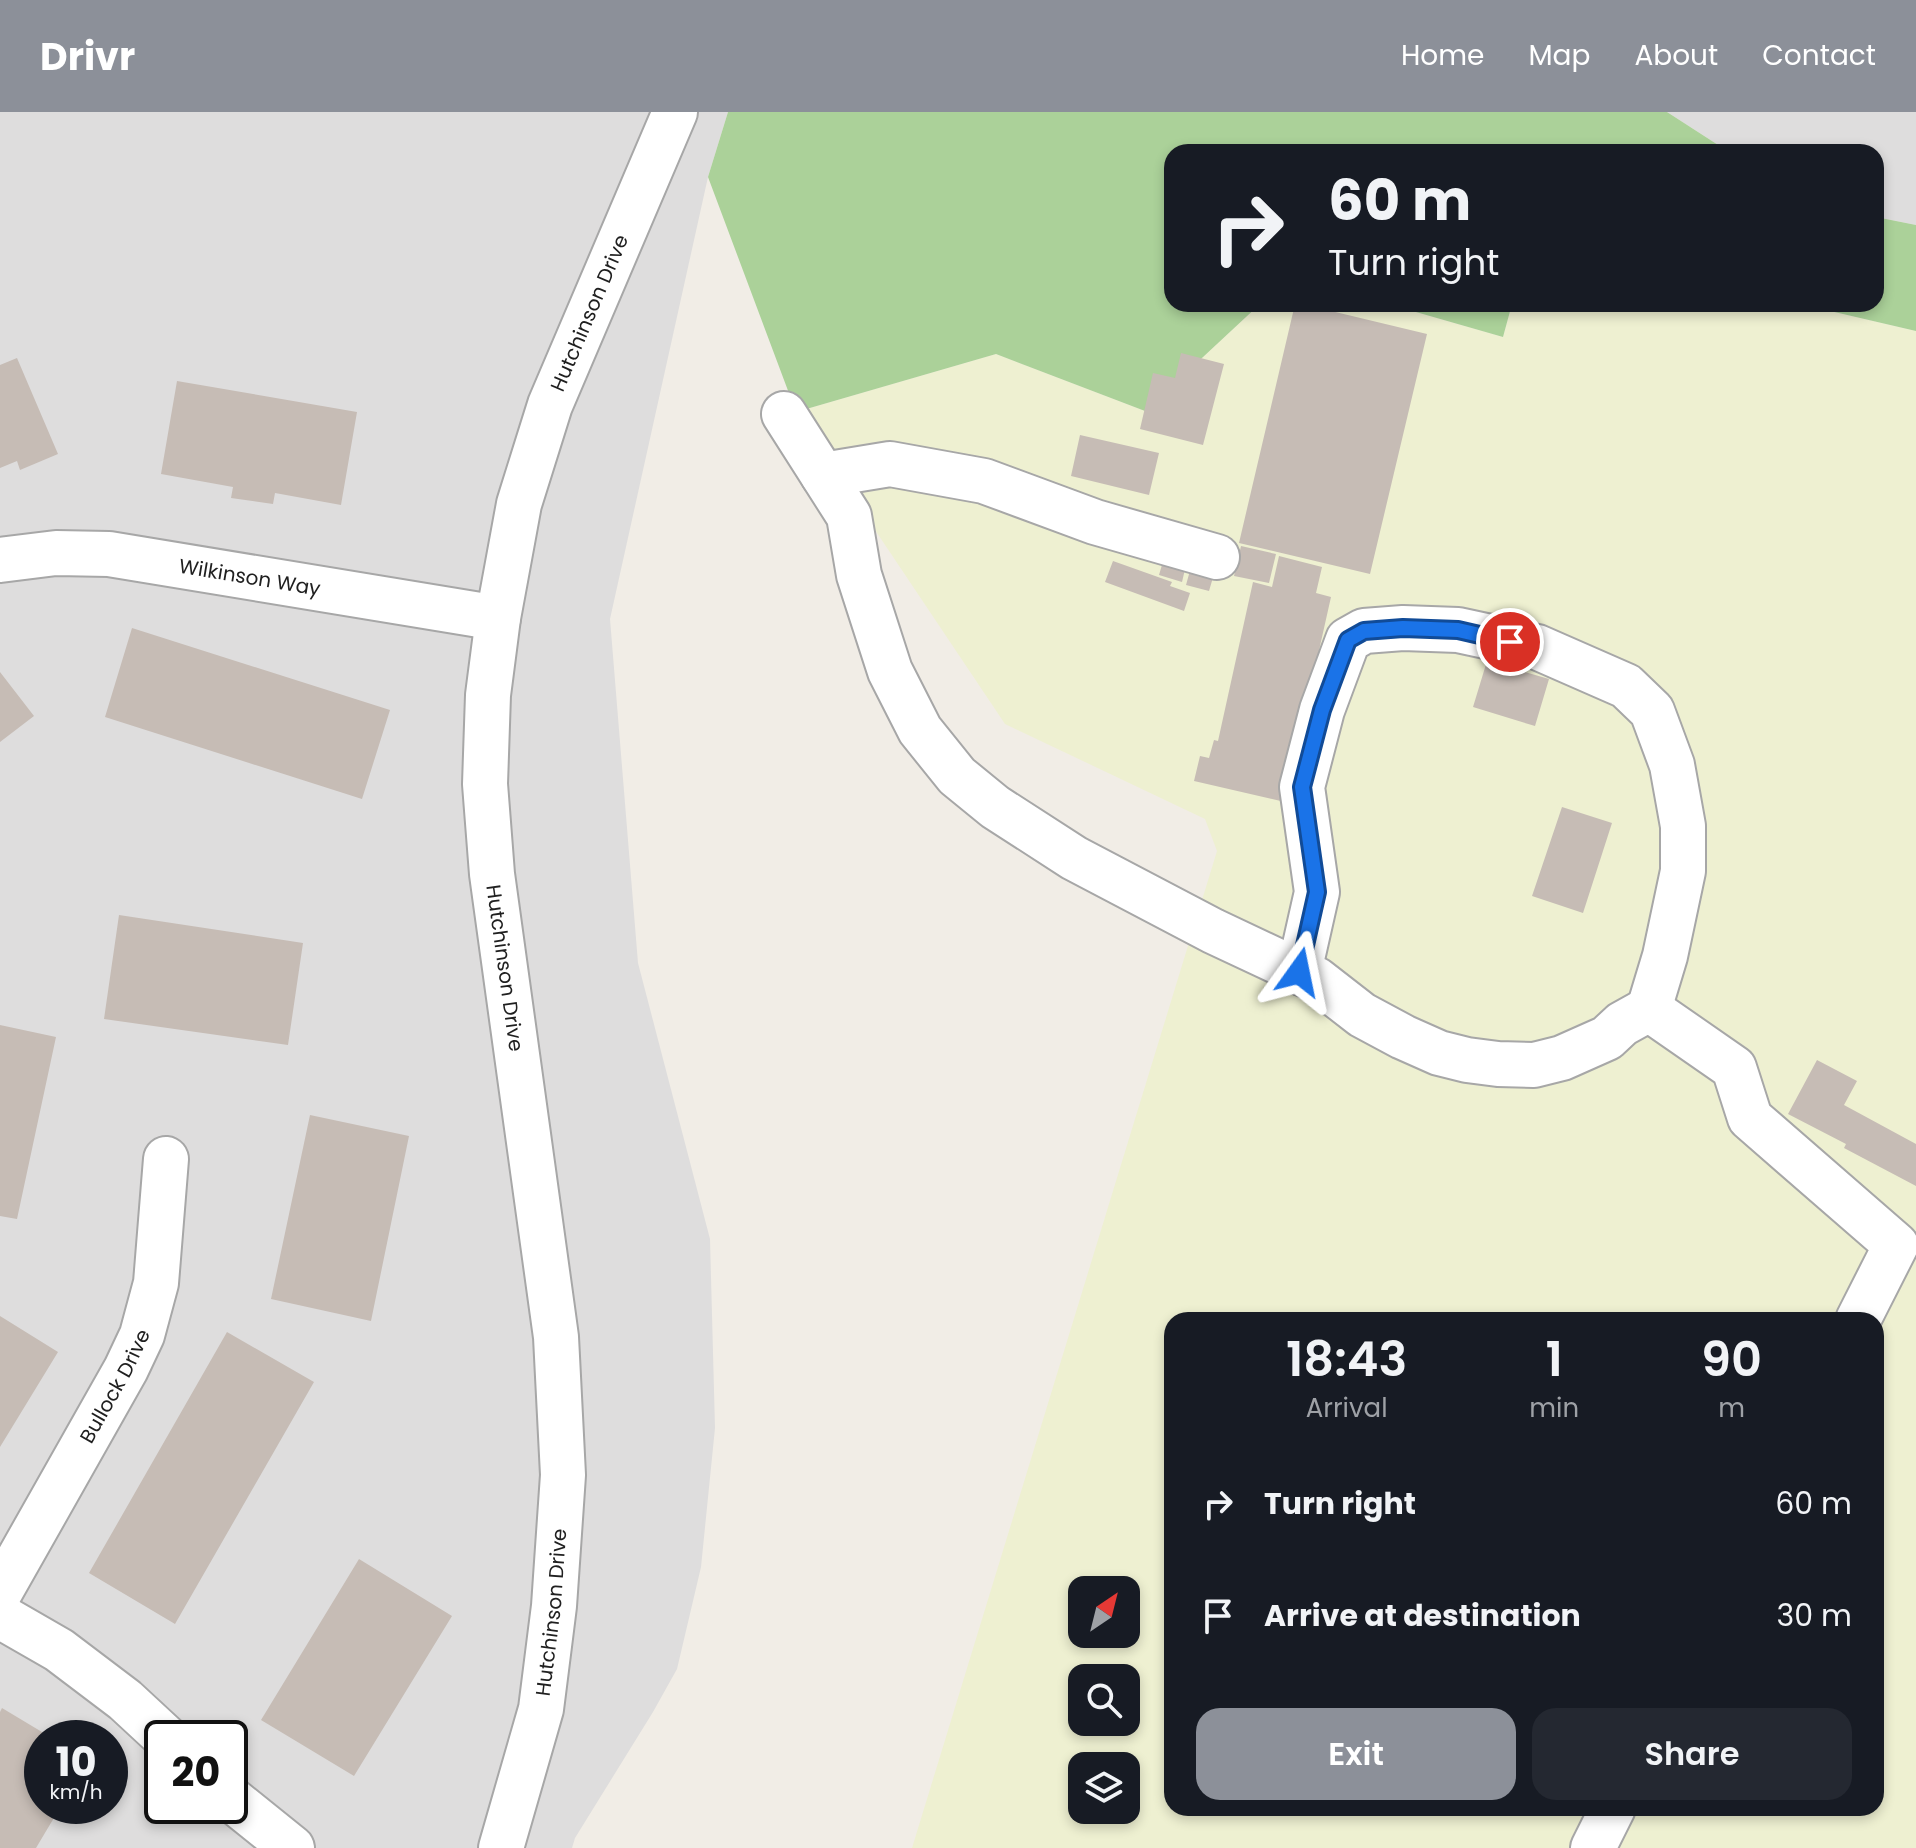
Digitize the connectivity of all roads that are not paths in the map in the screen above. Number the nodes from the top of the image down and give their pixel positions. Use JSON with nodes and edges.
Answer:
{"nodes":[{"id":1,"x":675,"y":112,"type":"edge"},
{"id":2,"x":784,"y":414,"type":"dead end"},
{"id":3,"x":823,"y":475,"type":"junction"},
{"id":4,"x":1217,"y":557,"type":"dead end"},
{"id":5,"x":0,"y":560,"type":"edge"},
{"id":6,"x":498,"y":618,"type":"junction"},
{"id":7,"x":1299,"y":972,"type":"junction"},
{"id":8,"x":1649,"y":1009,"type":"junction"},
{"id":9,"x":166,"y":1159,"type":"dead end"},
{"id":10,"x":1862,"y":1312,"type":"edge"},
{"id":11,"x":0,"y":1592,"type":"edge"},
{"id":12,"x":0,"y":1616,"type":"edge"},
{"id":13,"x":147,"y":1720,"type":"edge"},
{"id":14,"x":248,"y":1813,"type":"edge"},
{"id":15,"x":1609,"y":1816,"type":"edge"},
{"id":16,"x":292,"y":1848,"type":"edge"},
{"id":17,"x":501,"y":1848,"type":"edge"},
{"id":18,"x":1593,"y":1848,"type":"edge"}],
"edges":[{"from":1,"to":6,"type":"street","name":"Hutchinson Drive"},
{"from":2,"to":3,"type":"street"},
{"from":3,"to":4,"type":"street"},
{"from":3,"to":7,"type":"street"},
{"from":5,"to":6,"type":"street","name":"Wilkinson Way"},
{"from":6,"to":17,"type":"street","name":"Hutchinson Drive"},
{"from":7,"to":8,"type":"street"},
{"from":7,"to":8,"type":"street"},
{"from":8,"to":10,"type":"street"},
{"from":9,"to":11,"type":"street","name":"Bullock Drive"},
{"from":12,"to":13,"type":"street"},
{"from":14,"to":16,"type":"street"},
{"from":15,"to":18,"type":"street"}]}
